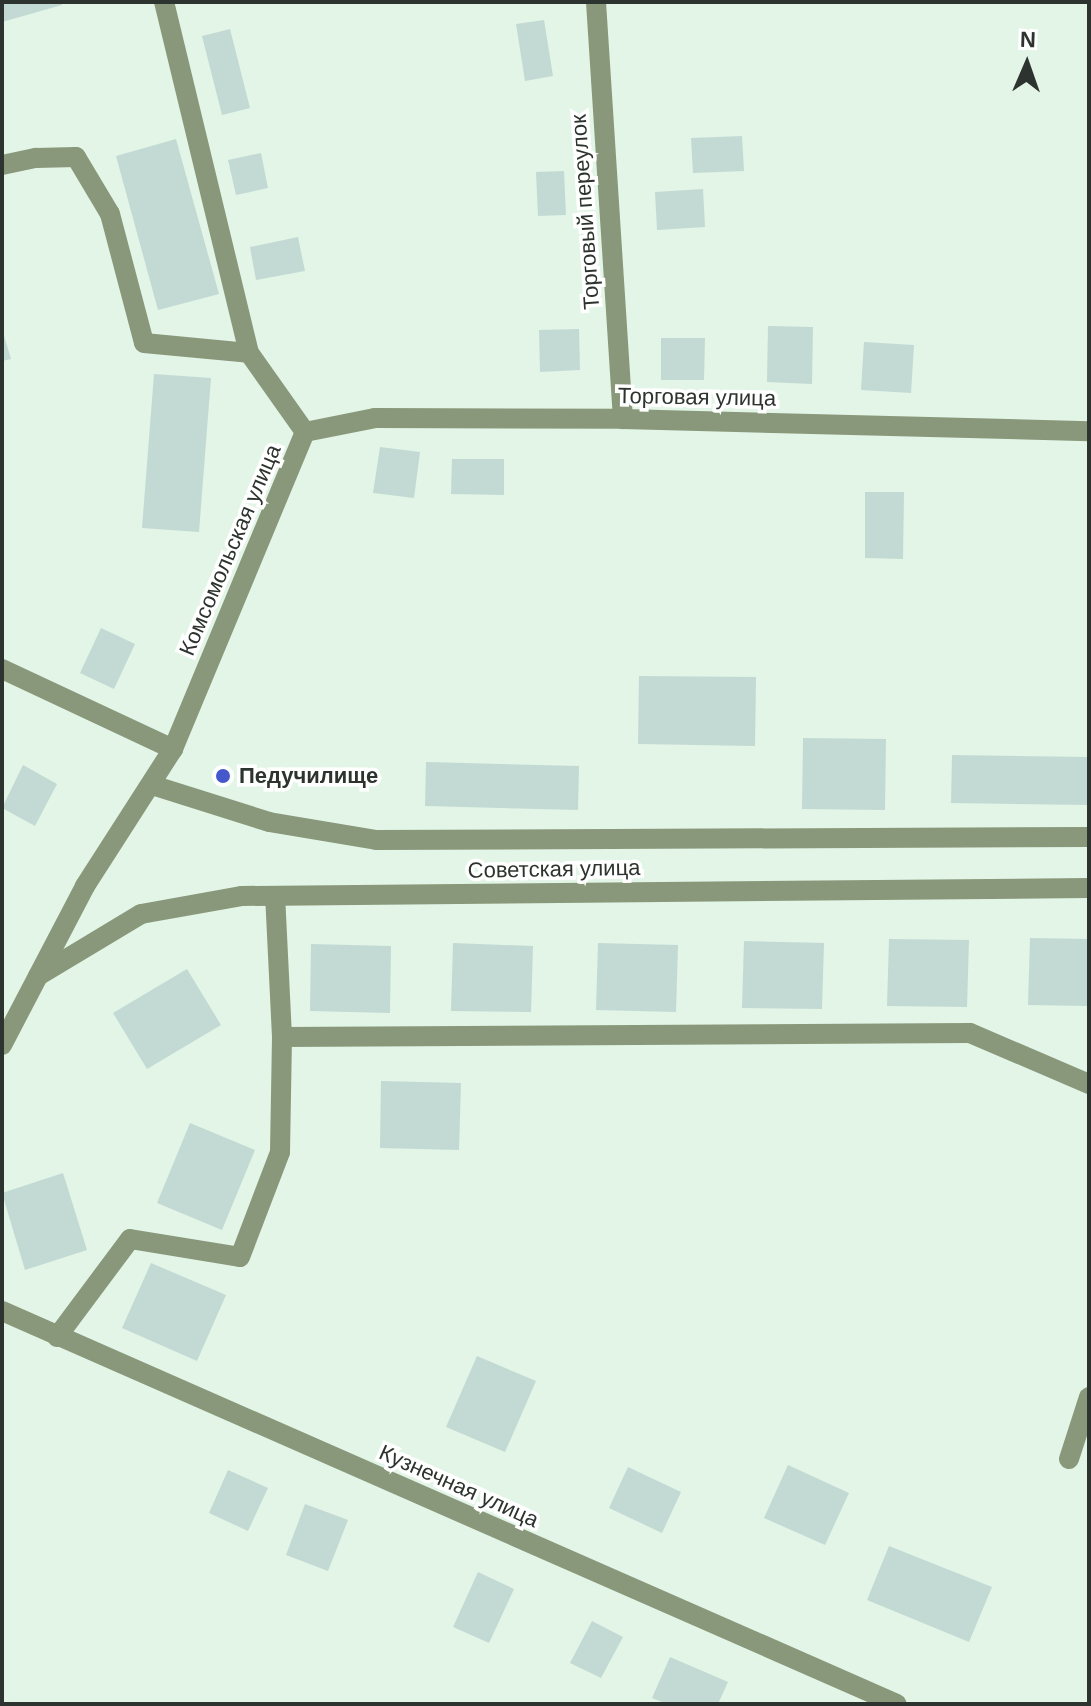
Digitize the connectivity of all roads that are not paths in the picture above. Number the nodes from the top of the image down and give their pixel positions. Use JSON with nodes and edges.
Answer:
{"nodes":[{"id":1,"x":164,"y":2,"type":"edge"},
{"id":2,"x":596,"y":2,"type":"edge"},
{"id":3,"x":2,"y":165,"type":"edge"},
{"id":4,"x":249,"y":353,"type":"junction"},
{"id":5,"x":623,"y":419,"type":"junction"},
{"id":6,"x":1089,"y":431,"type":"edge"},
{"id":7,"x":305,"y":432,"type":"junction"},
{"id":8,"x":2,"y":669,"type":"edge"},
{"id":9,"x":173,"y":749,"type":"junction"},
{"id":10,"x":152,"y":785,"type":"junction"},
{"id":11,"x":1089,"y":837,"type":"edge"},
{"id":12,"x":1089,"y":888,"type":"edge"},
{"id":13,"x":275,"y":896,"type":"junction"},
{"id":14,"x":38,"y":976,"type":"junction"},
{"id":15,"x":282,"y":1037,"type":"junction"},
{"id":16,"x":2,"y":1045,"type":"edge"},
{"id":17,"x":1089,"y":1084,"type":"edge"},
{"id":18,"x":2,"y":1311,"type":"edge"},
{"id":19,"x":57,"y":1337,"type":"junction"},
{"id":20,"x":1089,"y":1397,"type":"edge"},
{"id":21,"x":1069,"y":1459,"type":"dead end"},
{"id":22,"x":897,"y":1704,"type":"edge"}],
"edges":[{"from":1,"to":4,"type":"street","name":"Комсомольская улица"},
{"from":2,"to":5,"type":"street","name":"Торговый переулок"},
{"from":3,"to":4,"type":"street"},
{"from":4,"to":7,"type":"street","name":"Комсомольская улица"},
{"from":5,"to":6,"type":"street","name":"Торговая улица"},
{"from":5,"to":7,"type":"street","name":"Торговая улица"},
{"from":7,"to":9,"type":"street","name":"Комсомольская улица"},
{"from":8,"to":9,"type":"street"},
{"from":9,"to":10,"type":"street","name":"Комсомольская улица"},
{"from":10,"to":11,"type":"street","name":"Советская улица"},
{"from":10,"to":14,"type":"street","name":"Комсомольская улица"},
{"from":12,"to":13,"type":"street","name":"Советская улица"},
{"from":13,"to":14,"type":"street","name":"Советская улица"},
{"from":13,"to":15,"type":"street"},
{"from":14,"to":16,"type":"street","name":"Комсомольская улица"},
{"from":15,"to":17,"type":"street"},
{"from":15,"to":19,"type":"street"},
{"from":18,"to":19,"type":"street","name":"Кузнечная улица"},
{"from":19,"to":22,"type":"street","name":"Кузнечная улица"},
{"from":20,"to":21,"type":"street"}]}
